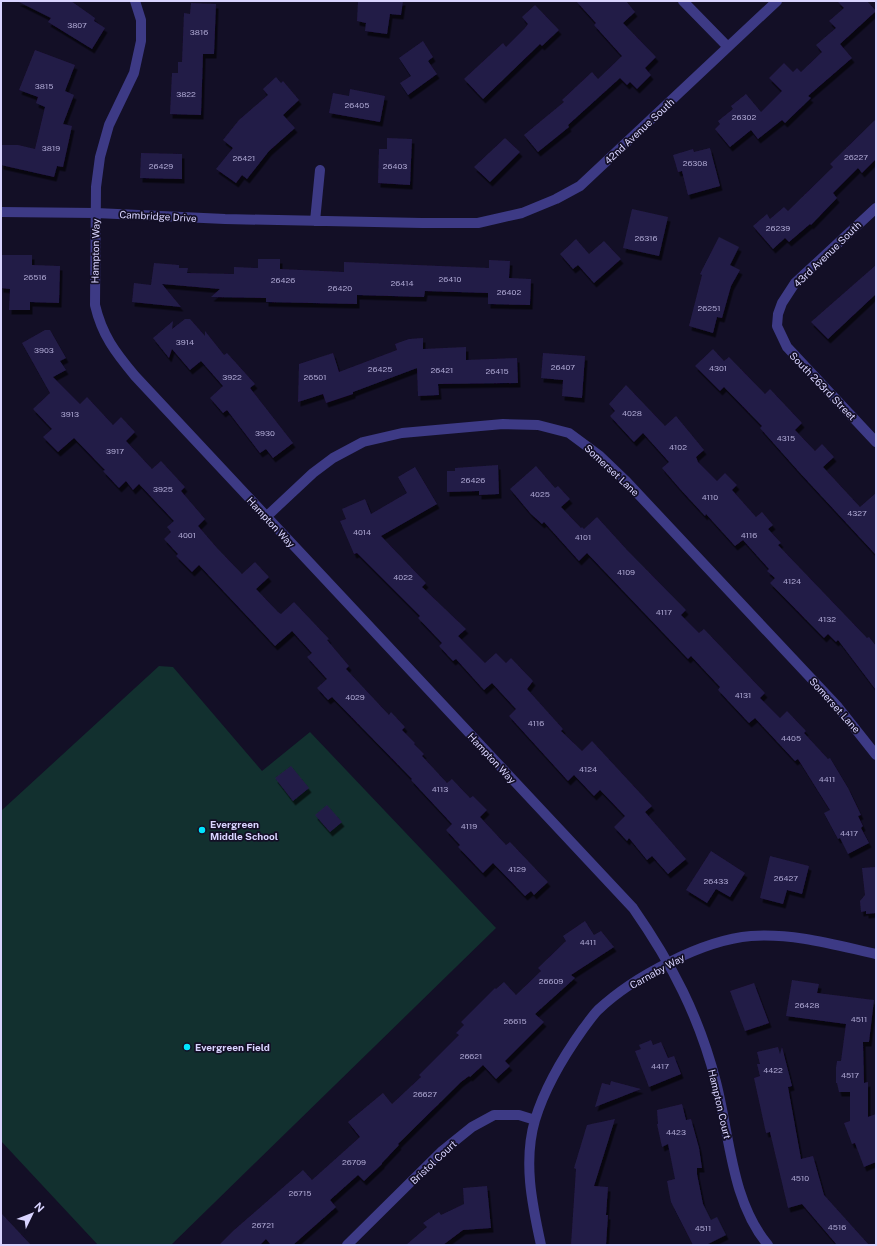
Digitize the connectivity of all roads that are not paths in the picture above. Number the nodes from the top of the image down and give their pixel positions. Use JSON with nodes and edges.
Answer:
{"nodes":[{"id":1,"x":135,"y":1,"type":"edge"},
{"id":2,"x":683,"y":1,"type":"edge"},
{"id":3,"x":777,"y":1,"type":"edge"},
{"id":4,"x":727,"y":46,"type":"junction"},
{"id":5,"x":320,"y":170,"type":"dead end"},
{"id":6,"x":876,"y":208,"type":"edge"},
{"id":7,"x":1,"y":212,"type":"edge"},
{"id":8,"x":96,"y":212,"type":"junction"},
{"id":9,"x":315,"y":221,"type":"junction"},
{"id":10,"x":478,"y":223,"type":"joint"},
{"id":11,"x":782,"y":303,"type":"joint"},
{"id":12,"x":876,"y":442,"type":"edge"},
{"id":13,"x":266,"y":517,"type":"junction"},
{"id":14,"x":876,"y":755,"type":"edge"},
{"id":15,"x":876,"y":954,"type":"edge"},
{"id":16,"x":669,"y":963,"type":"junction"},
{"id":17,"x":535,"y":1120,"type":"junction"},
{"id":18,"x":347,"y":1245,"type":"edge"},
{"id":19,"x":541,"y":1245,"type":"edge"},
{"id":20,"x":768,"y":1245,"type":"edge"}],
"edges":[{"from":1,"to":8,"type":"street","name":"Hampton Way"},
{"from":2,"to":4,"type":"street"},
{"from":3,"to":4,"type":"street","name":"42nd Avenue South"},
{"from":4,"to":10,"type":"street","name":"42nd Avenue South"},
{"from":5,"to":9,"type":"street"},
{"from":6,"to":11,"type":"street","name":"43rd Avenue South"},
{"from":7,"to":8,"type":"street","name":"Cambridge Drive"},
{"from":8,"to":9,"type":"street","name":"Cambridge Drive"},
{"from":8,"to":13,"type":"street","name":"Hampton Way"},
{"from":9,"to":10,"type":"street","name":"Cambridge Drive"},
{"from":11,"to":12,"type":"street","name":"South 263rd Street"},
{"from":13,"to":14,"type":"street","name":"Somerset Lane"},
{"from":13,"to":16,"type":"street","name":"Hampton Way"},
{"from":15,"to":16,"type":"street","name":"Carnaby Way"},
{"from":16,"to":17,"type":"street","name":"Carnaby Way"},
{"from":16,"to":20,"type":"street","name":"Hampton Court"},
{"from":17,"to":18,"type":"street","name":"Bristol Court"},
{"from":17,"to":19,"type":"street","name":"Carnaby Way"}]}
